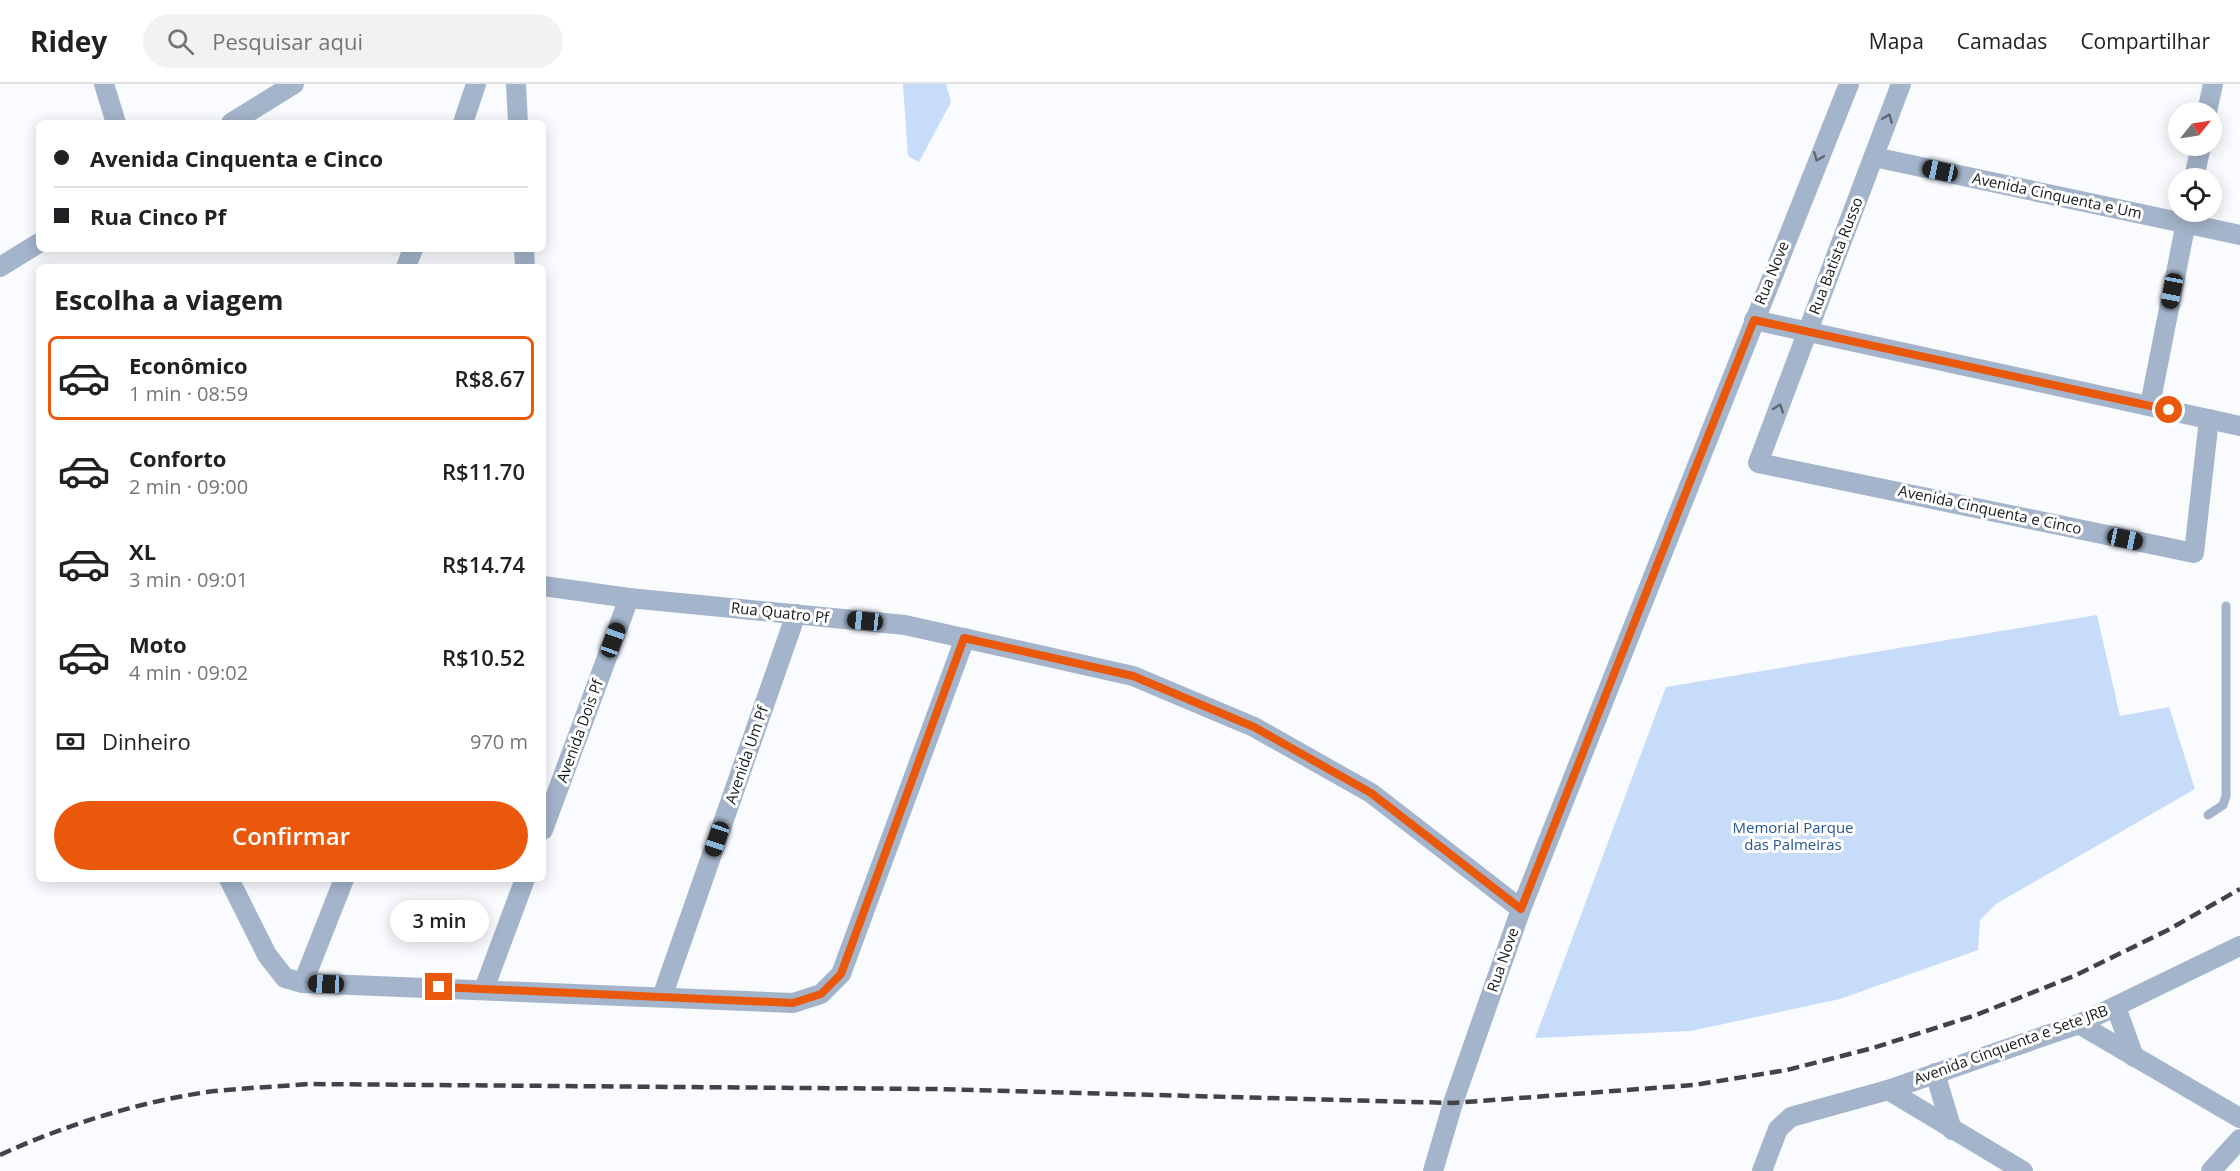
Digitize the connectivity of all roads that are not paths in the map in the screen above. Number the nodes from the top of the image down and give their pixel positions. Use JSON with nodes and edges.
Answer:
{"nodes":[{"id":1,"x":104,"y":84,"type":"edge"},
{"id":2,"x":476,"y":84,"type":"edge"},
{"id":3,"x":1849,"y":84,"type":"edge"},
{"id":4,"x":1901,"y":84,"type":"edge"},
{"id":5,"x":2213,"y":84,"type":"edge"},
{"id":6,"x":511,"y":85,"type":"edge"},
{"id":7,"x":283,"y":87,"type":"edge"},
{"id":8,"x":2209,"y":102,"type":"edge"},
{"id":9,"x":115,"y":120,"type":"edge"},
{"id":10,"x":235,"y":120,"type":"edge"},
{"id":11,"x":466,"y":120,"type":"edge"},
{"id":12,"x":517,"y":120,"type":"edge"},
{"id":13,"x":1874,"y":157,"type":"junction"},
{"id":14,"x":2168,"y":213,"type":"edge"},
{"id":15,"x":2186,"y":222,"type":"edge"},
{"id":16,"x":2202,"y":222,"type":"edge"},
{"id":17,"x":2240,"y":235,"type":"edge"},
{"id":18,"x":36,"y":245,"type":"edge"},
{"id":19,"x":0,"y":267,"type":"edge"},
{"id":20,"x":1754,"y":320,"type":"junction"},
{"id":21,"x":1808,"y":330,"type":"junction"},
{"id":22,"x":2150,"y":405,"type":"junction"},
{"id":23,"x":2209,"y":419,"type":"junction"},
{"id":24,"x":2240,"y":426,"type":"edge"},
{"id":25,"x":1758,"y":463,"type":"joint"},
{"id":26,"x":546,"y":586,"type":"edge"},
{"id":27,"x":629,"y":598,"type":"junction"},
{"id":28,"x":2226,"y":606,"type":"dead end"},
{"id":29,"x":796,"y":615,"type":"junction"},
{"id":30,"x":964,"y":638,"type":"junction"},
{"id":31,"x":2208,"y":815,"type":"dead end"},
{"id":32,"x":546,"y":822,"type":"edge"},
{"id":33,"x":230,"y":882,"type":"edge"},
{"id":34,"x":343,"y":882,"type":"edge"},
{"id":35,"x":524,"y":882,"type":"edge"},
{"id":36,"x":1521,"y":909,"type":"junction"},
{"id":37,"x":2240,"y":946,"type":"edge"},
{"id":38,"x":303,"y":983,"type":"junction"},
{"id":39,"x":484,"y":989,"type":"junction"},
{"id":40,"x":662,"y":997,"type":"junction"},
{"id":41,"x":2116,"y":1007,"type":"junction"},
{"id":42,"x":2079,"y":1024,"type":"junction"},
{"id":43,"x":2134,"y":1057,"type":"junction"},
{"id":44,"x":1935,"y":1073,"type":"junction"},
{"id":45,"x":1888,"y":1090,"type":"junction"},
{"id":46,"x":2240,"y":1118,"type":"edge"},
{"id":47,"x":1952,"y":1130,"type":"junction"},
{"id":48,"x":2240,"y":1139,"type":"edge"},
{"id":49,"x":1433,"y":1171,"type":"edge"},
{"id":50,"x":1762,"y":1171,"type":"edge"},
{"id":51,"x":2023,"y":1171,"type":"edge"},
{"id":52,"x":2211,"y":1171,"type":"edge"}],
"edges":[{"from":1,"to":9,"type":"street"},
{"from":2,"to":11,"type":"street"},
{"from":3,"to":20,"type":"street","name":"Rua Nove","one_way":true},
{"from":13,"to":4,"type":"street","name":"Rua Batista Russo","one_way":true},
{"from":5,"to":8,"type":"street"},
{"from":6,"to":12,"type":"street"},
{"from":7,"to":10,"type":"street"},
{"from":13,"to":14,"type":"street","name":"Avenida Cinquenta e Um"},
{"from":13,"to":21,"type":"street","name":"Rua Batista Russo"},
{"from":15,"to":22,"type":"street"},
{"from":16,"to":17,"type":"street","name":"Avenida Cinquenta e Um"},
{"from":18,"to":19,"type":"street"},
{"from":20,"to":21,"type":"street"},
{"from":20,"to":36,"type":"street","name":"Rua Nove"},
{"from":21,"to":22,"type":"street"},
{"from":25,"to":21,"type":"street","name":"Rua Batista Russo","one_way":true},
{"from":22,"to":23,"type":"street"},
{"from":23,"to":24,"type":"street"},
{"from":23,"to":25,"type":"street","name":"Avenida Cinquenta e Cinco"},
{"from":26,"to":27,"type":"street","name":"Rua Quatro Pf"},
{"from":27,"to":29,"type":"street","name":"Rua Quatro Pf"},
{"from":27,"to":32,"type":"street","name":"Avenida Dois Pf"},
{"from":28,"to":31,"type":"lane"},
{"from":29,"to":30,"type":"street","name":"Rua Quatro Pf"},
{"from":29,"to":40,"type":"street","name":"Avenida Um Pf"},
{"from":30,"to":36,"type":"street","name":"Rua Quatro Pf"},
{"from":30,"to":40,"type":"street"},
{"from":33,"to":38,"type":"street"},
{"from":34,"to":38,"type":"street"},
{"from":35,"to":39,"type":"street"},
{"from":36,"to":49,"type":"street","name":"Rua Nove"},
{"from":37,"to":41,"type":"street","name":"Avenida Cinquenta e Sete JRB"},
{"from":38,"to":39,"type":"street"},
{"from":39,"to":40,"type":"street"},
{"from":41,"to":42,"type":"street","name":"Avenida Cinquenta e Sete JRB"},
{"from":41,"to":43,"type":"street"},
{"from":42,"to":43,"type":"street"},
{"from":42,"to":44,"type":"street","name":"Avenida Cinquenta e Sete JRB"},
{"from":43,"to":46,"type":"street"},
{"from":44,"to":45,"type":"street","name":"Avenida Cinquenta e Sete JRB"},
{"from":44,"to":47,"type":"street"},
{"from":45,"to":47,"type":"street"},
{"from":45,"to":50,"type":"street","name":"Avenida Cinquenta e Sete JRB"},
{"from":47,"to":51,"type":"street"},
{"from":48,"to":52,"type":"street"}]}
